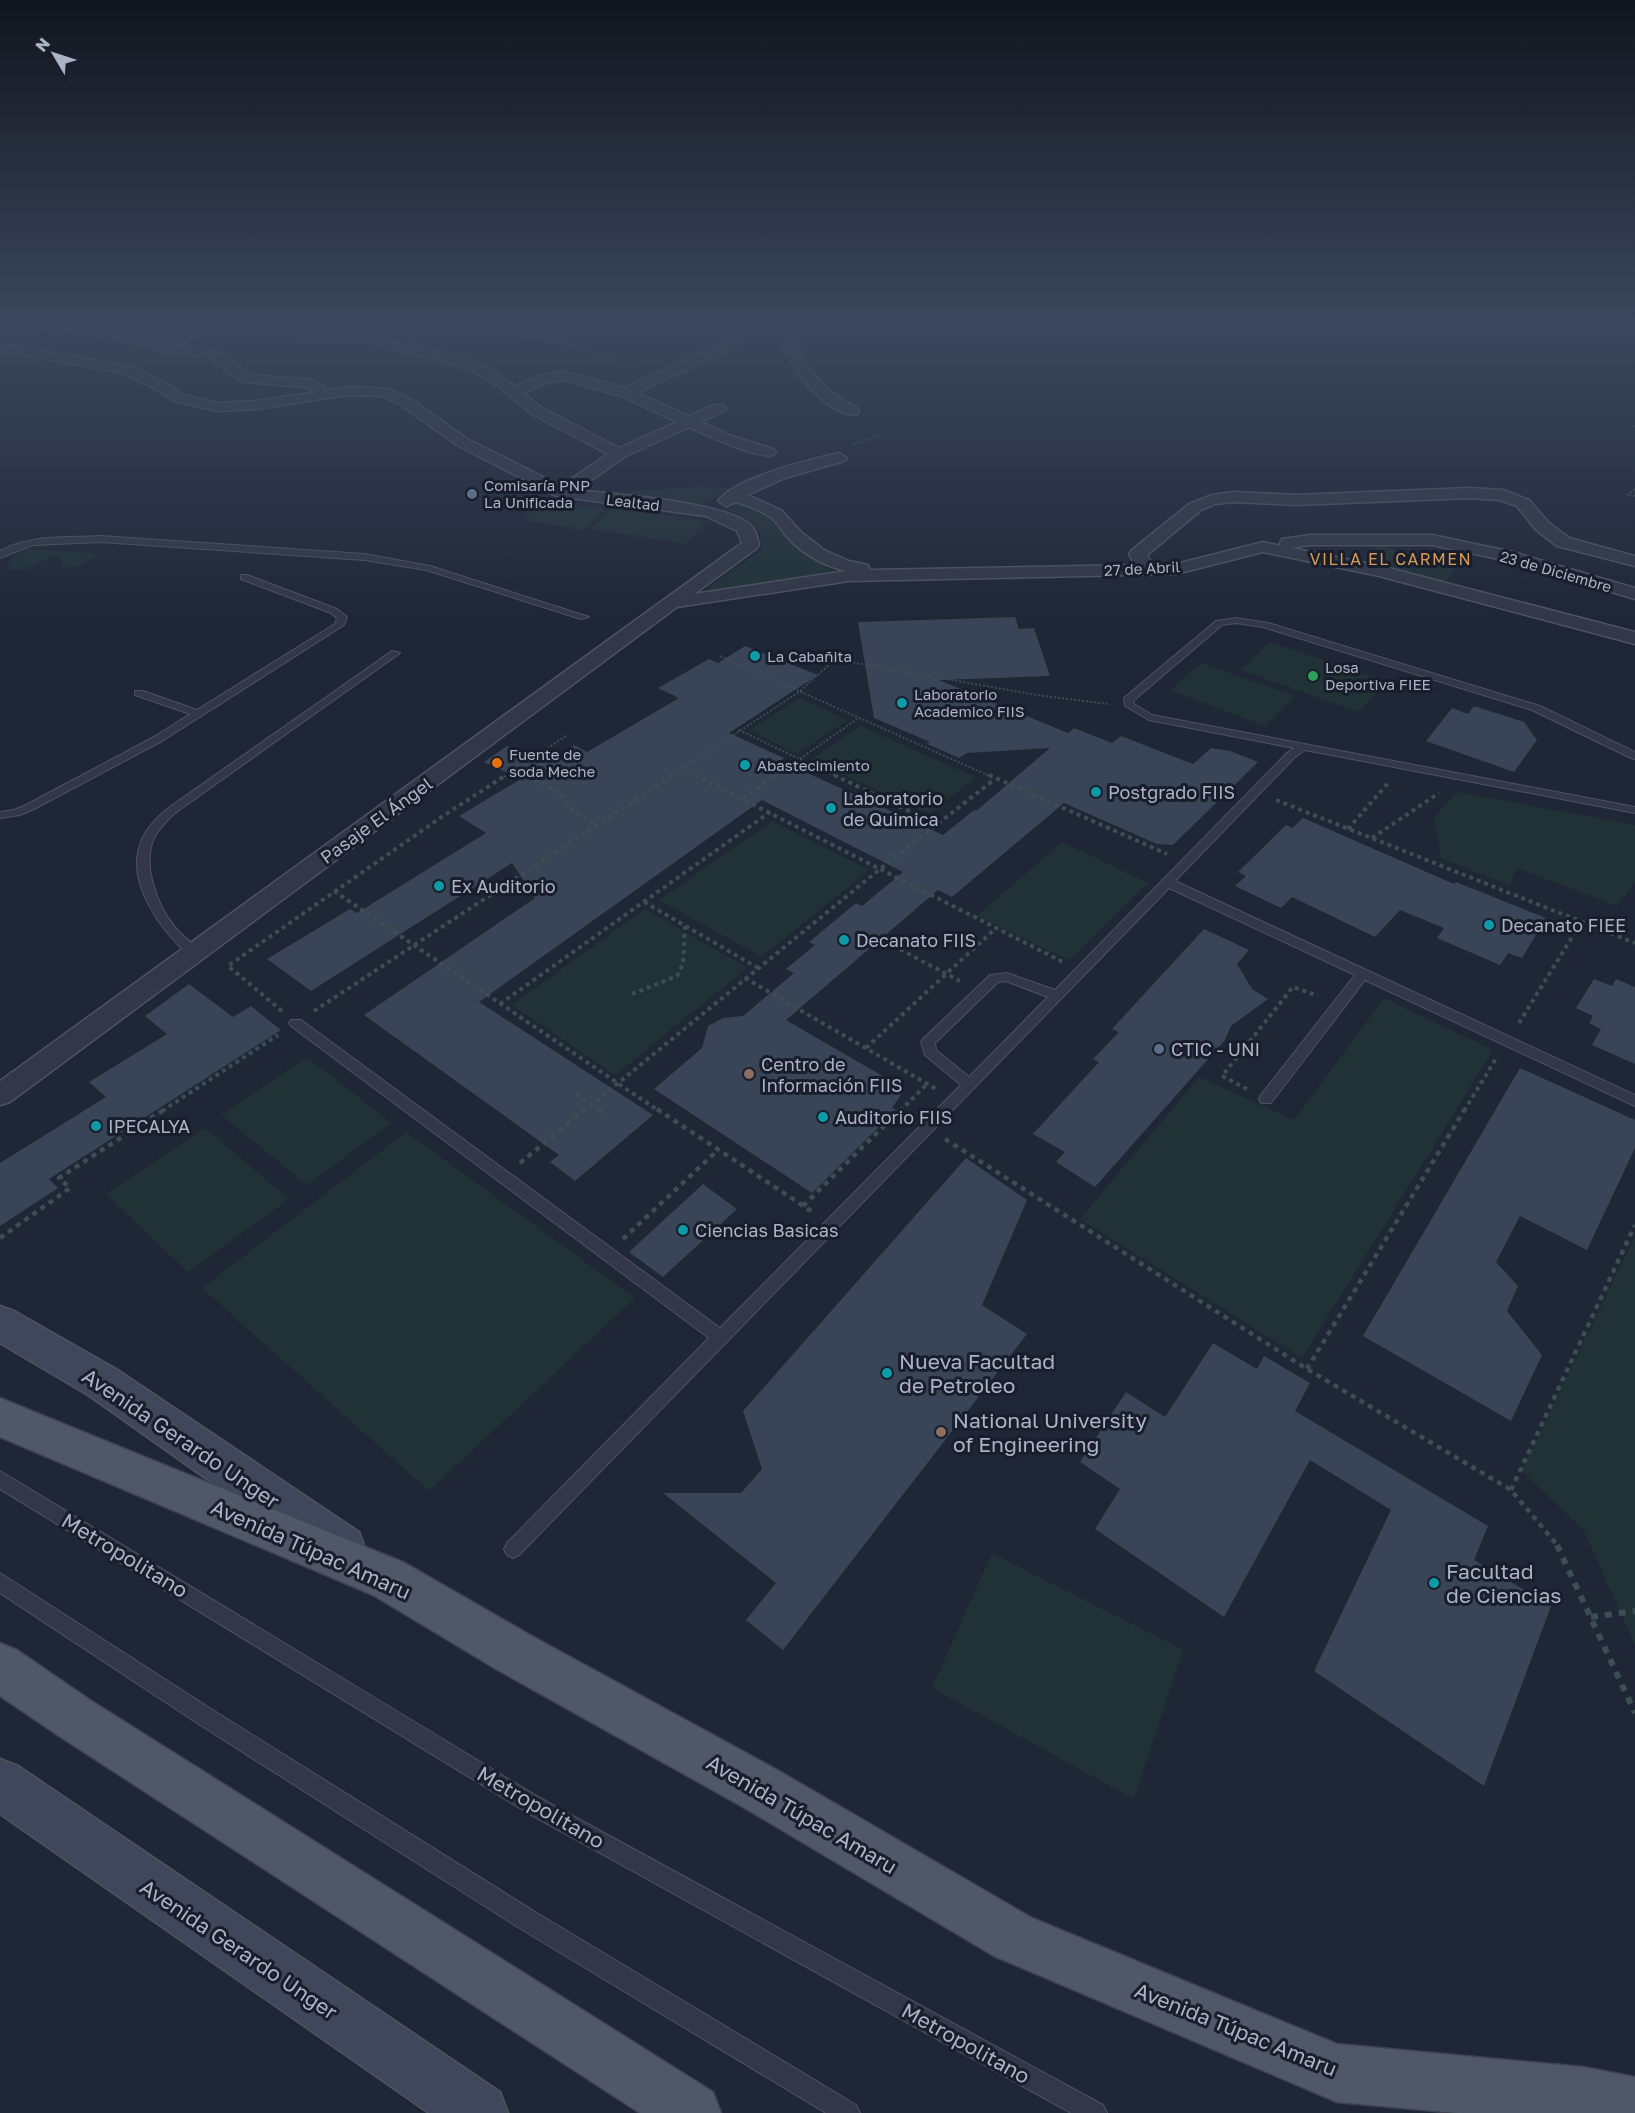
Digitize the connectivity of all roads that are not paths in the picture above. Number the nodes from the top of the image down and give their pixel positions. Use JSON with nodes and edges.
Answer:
{"nodes":[{"id":1,"x":435,"y":422,"type":"edge"},
{"id":2,"x":557,"y":422,"type":"edge"},
{"id":3,"x":690,"y":422,"type":"joint"},
{"id":4,"x":768,"y":452,"type":"dead end"},
{"id":5,"x":619,"y":454,"type":"junction"},
{"id":6,"x":839,"y":458,"type":"dead end"},
{"id":7,"x":562,"y":493,"type":"junction"},
{"id":8,"x":733,"y":496,"type":"junction"},
{"id":9,"x":710,"y":512,"type":"junction"},
{"id":10,"x":1337,"y":540,"type":"junction"},
{"id":11,"x":751,"y":544,"type":"joint"},
{"id":12,"x":1263,"y":547,"type":"junction"},
{"id":13,"x":0,"y":555,"type":"edge"},
{"id":14,"x":1635,"y":561,"type":"edge"},
{"id":15,"x":1335,"y":562,"type":"junction"},
{"id":16,"x":1013,"y":563,"type":"dead end"},
{"id":17,"x":1147,"y":570,"type":"junction"},
{"id":18,"x":244,"y":577,"type":"dead end"},
{"id":19,"x":1635,"y":594,"type":"edge"},
{"id":20,"x":674,"y":602,"type":"junction"},
{"id":21,"x":584,"y":617,"type":"dead end"},
{"id":22,"x":1635,"y":638,"type":"edge"},
{"id":23,"x":395,"y":653,"type":"dead end"},
{"id":24,"x":139,"y":693,"type":"dead end"},
{"id":25,"x":199,"y":714,"type":"junction"},
{"id":26,"x":1303,"y":747,"type":"junction"},
{"id":27,"x":1635,"y":756,"type":"edge"},
{"id":28,"x":1635,"y":810,"type":"edge"},
{"id":29,"x":0,"y":815,"type":"edge"},
{"id":30,"x":1169,"y":884,"type":"junction"},
{"id":31,"x":194,"y":953,"type":"junction"},
{"id":32,"x":1362,"y":975,"type":"junction"},
{"id":33,"x":1057,"y":996,"type":"junction"},
{"id":34,"x":296,"y":1023,"type":"road end"},
{"id":35,"x":969,"y":1084,"type":"junction"},
{"id":36,"x":0,"y":1095,"type":"edge"},
{"id":37,"x":1266,"y":1099,"type":"road end"},
{"id":38,"x":1635,"y":1101,"type":"edge"},
{"id":39,"x":0,"y":1323,"type":"edge"},
{"id":40,"x":720,"y":1337,"type":"junction"},
{"id":41,"x":0,"y":1417,"type":"edge"},
{"id":42,"x":0,"y":1479,"type":"edge"},
{"id":43,"x":513,"y":1549,"type":"dead end"},
{"id":44,"x":389,"y":1579,"type":"junction"},
{"id":45,"x":0,"y":1582,"type":"edge"},
{"id":46,"x":0,"y":1667,"type":"edge"},
{"id":47,"x":0,"y":1784,"type":"edge"},
{"id":48,"x":1635,"y":2106,"type":"edge"},
{"id":49,"x":479,"y":2113,"type":"edge"},
{"id":50,"x":692,"y":2113,"type":"edge"},
{"id":51,"x":848,"y":2113,"type":"edge"},
{"id":52,"x":1095,"y":2113,"type":"edge"}],
"edges":[{"from":1,"to":7,"type":"street","name":"Lealtad"},
{"from":2,"to":5,"type":"street"},
{"from":3,"to":4,"type":"street"},
{"from":3,"to":5,"type":"street"},
{"from":5,"to":7,"type":"street"},
{"from":6,"to":8,"type":"street"},
{"from":7,"to":9,"type":"street","name":"Lealtad"},
{"from":8,"to":9,"type":"street"},
{"from":8,"to":16,"type":"street"},
{"from":9,"to":11,"type":"street","name":"Lealtad"},
{"from":10,"to":12,"type":"street","name":"23 de Diciembre"},
{"from":10,"to":15,"type":"street"},
{"from":10,"to":19,"type":"street","name":"23 de Diciembre"},
{"from":11,"to":20,"type":"street","name":"Pasaje El Ángel"},
{"from":12,"to":15,"type":"street","name":"27 de Abril"},
{"from":12,"to":17,"type":"street","name":"27 de Abril"},
{"from":13,"to":21,"type":"lane"},
{"from":14,"to":17,"type":"street"},
{"from":15,"to":22,"type":"street","name":"27 de Abril"},
{"from":17,"to":20,"type":"street","name":"27 de Abril"},
{"from":18,"to":25,"type":"lane"},
{"from":20,"to":31,"type":"street","name":"Pasaje El Ángel"},
{"from":23,"to":31,"type":"lane"},
{"from":24,"to":25,"type":"lane"},
{"from":25,"to":29,"type":"lane"},
{"from":26,"to":27,"type":"lane"},
{"from":26,"to":28,"type":"lane"},
{"from":26,"to":30,"type":"lane"},
{"from":30,"to":32,"type":"lane"},
{"from":30,"to":33,"type":"lane"},
{"from":31,"to":36,"type":"street","name":"Pasaje El Ángel"},
{"from":32,"to":37,"type":"lane"},
{"from":32,"to":38,"type":"lane"},
{"from":33,"to":35,"type":"lane"},
{"from":33,"to":35,"type":"lane"},
{"from":34,"to":40,"type":"lane"},
{"from":35,"to":40,"type":"lane"},
{"from":39,"to":44,"type":"street","name":"Avenida Gerardo Unger"},
{"from":40,"to":43,"type":"lane"},
{"from":41,"to":44,"type":"main road","name":"Avenida Túpac Amaru"},
{"from":42,"to":52,"type":"lane","name":"Metropolitano"},
{"from":44,"to":48,"type":"main road","name":"Avenida Túpac Amaru"},
{"from":45,"to":51,"type":"lane"},
{"from":46,"to":50,"type":"main road"},
{"from":47,"to":49,"type":"street","name":"Avenida Gerardo Unger"}]}
